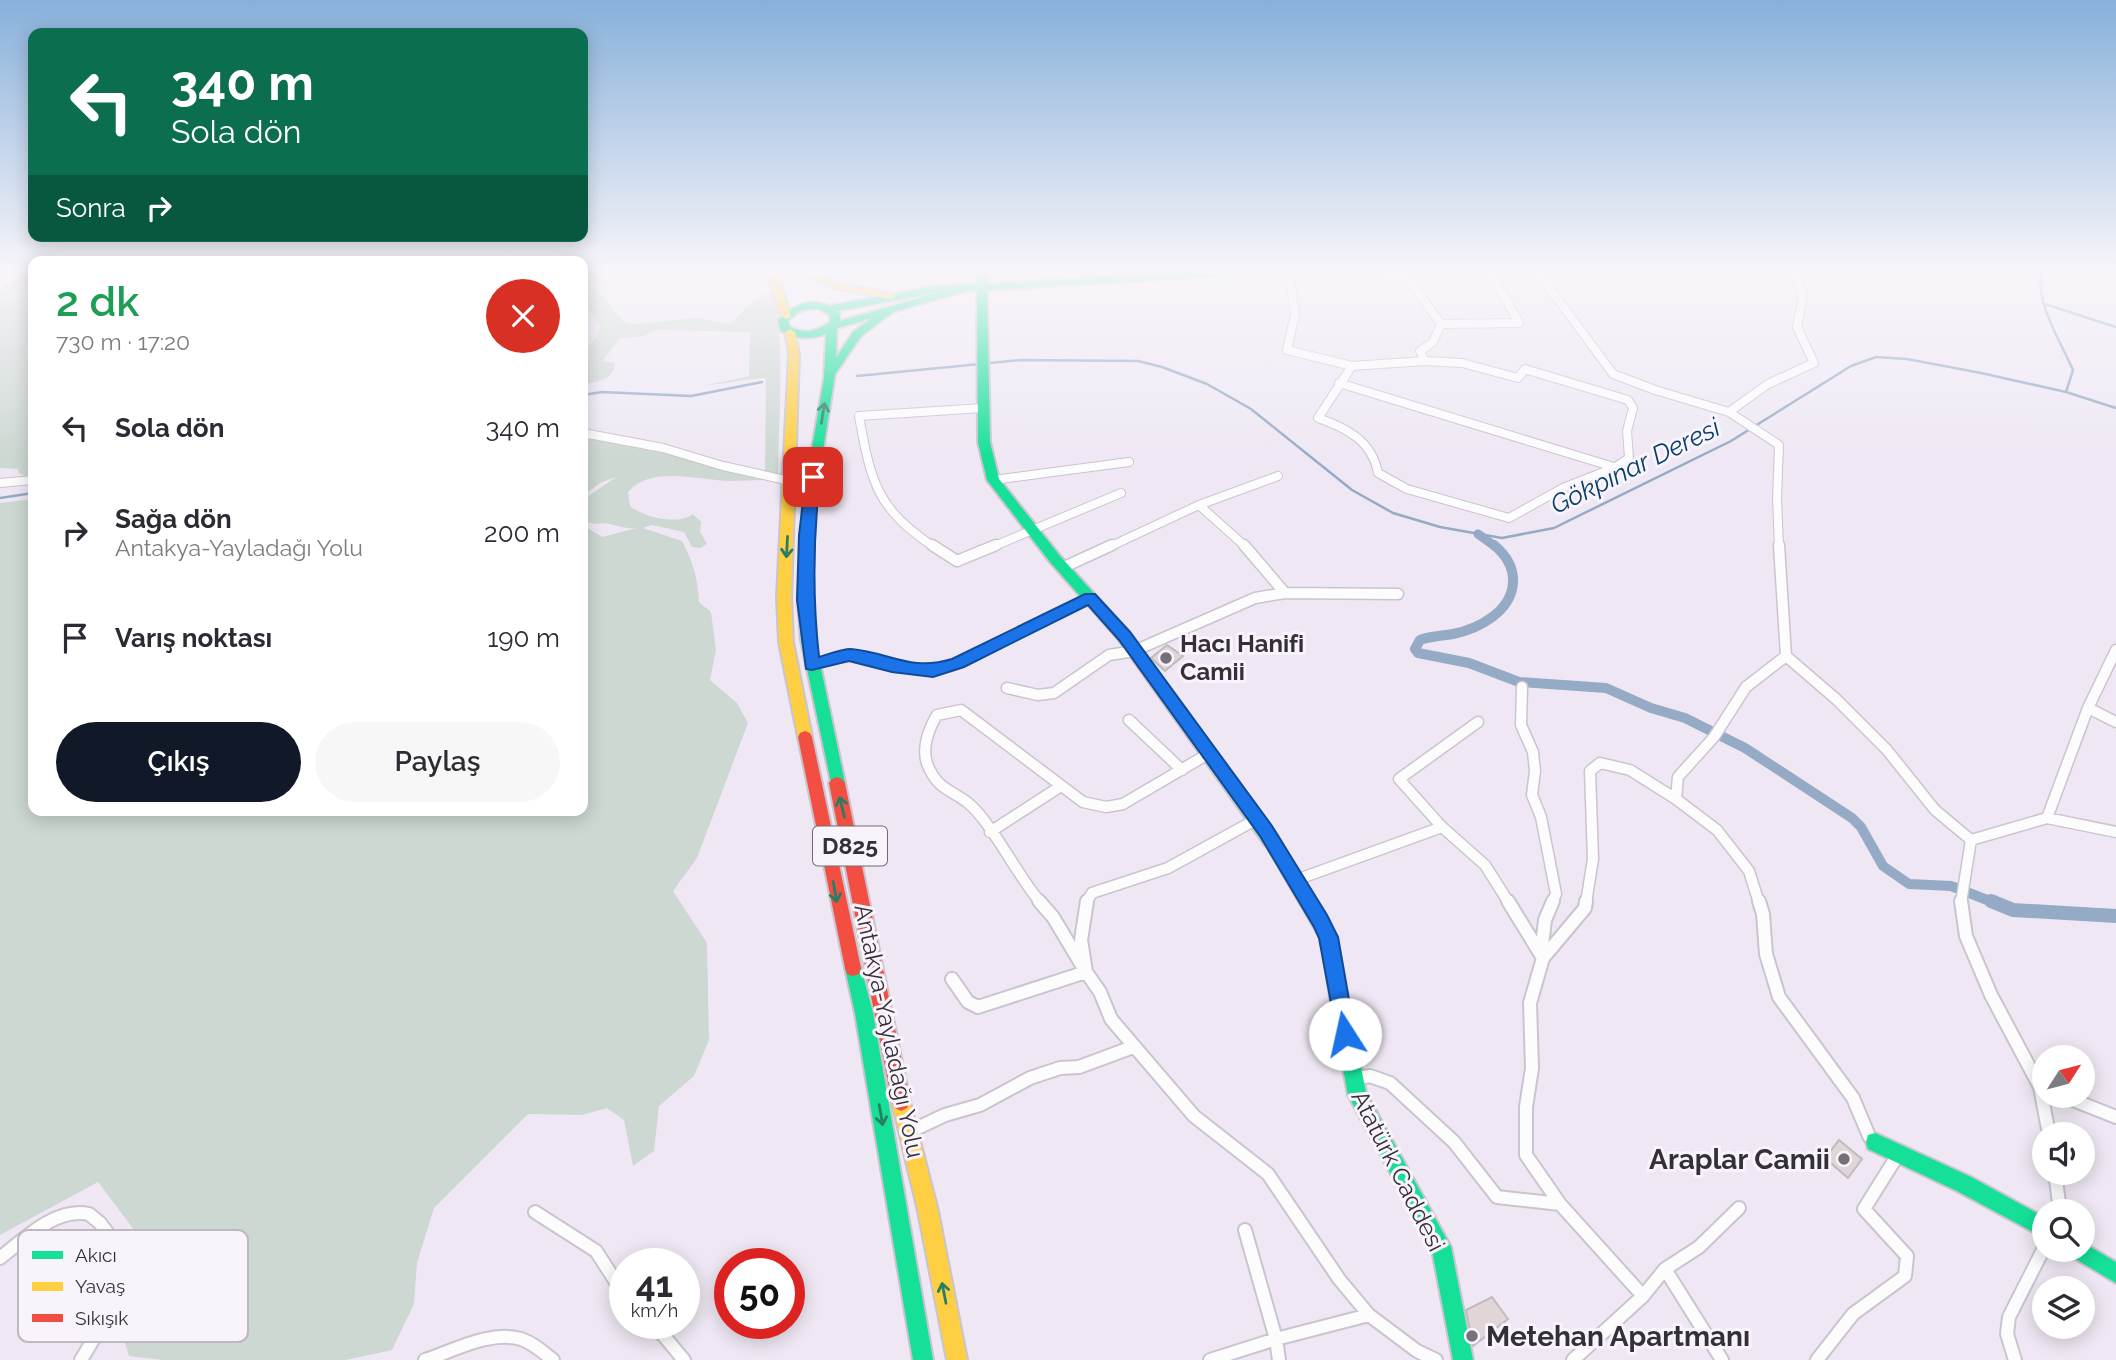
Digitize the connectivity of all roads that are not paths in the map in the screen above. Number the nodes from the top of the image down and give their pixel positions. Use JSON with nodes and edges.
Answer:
{"nodes":[{"id":1,"x":820,"y":331,"type":"edge"},
{"id":2,"x":833,"y":331,"type":"edge"},
{"id":3,"x":858,"y":331,"type":"edge"},
{"id":4,"x":981,"y":331,"type":"edge"},
{"id":5,"x":1291,"y":331,"type":"edge"},
{"id":6,"x":1438,"y":331,"type":"edge"},
{"id":7,"x":1582,"y":331,"type":"edge"},
{"id":8,"x":1799,"y":331,"type":"edge"},
{"id":9,"x":790,"y":332,"type":"joint"},
{"id":10,"x":1425,"y":361,"type":"junction"},
{"id":11,"x":1353,"y":366,"type":"junction"},
{"id":12,"x":829,"y":378,"type":"junction"},
{"id":13,"x":1339,"y":383,"type":"junction"},
{"id":14,"x":983,"y":408,"type":"junction"},
{"id":15,"x":1732,"y":415,"type":"junction"},
{"id":16,"x":588,"y":434,"type":"edge"},
{"id":17,"x":1129,"y":463,"type":"dead end"},
{"id":18,"x":1618,"y":468,"type":"junction"},
{"id":19,"x":1278,"y":476,"type":"dead end"},
{"id":20,"x":28,"y":481,"type":"edge"},
{"id":21,"x":790,"y":481,"type":"junction"},
{"id":22,"x":993,"y":481,"type":"junction"},
{"id":23,"x":0,"y":484,"type":"edge"},
{"id":24,"x":1121,"y":494,"type":"dead end"},
{"id":25,"x":1199,"y":505,"type":"junction"},
{"id":26,"x":1033,"y":530,"type":"junction"},
{"id":27,"x":1062,"y":568,"type":"junction"},
{"id":28,"x":1285,"y":593,"type":"junction"},
{"id":29,"x":1398,"y":594,"type":"dead end"},
{"id":30,"x":1090,"y":598,"type":"junction"},
{"id":31,"x":2116,"y":650,"type":"edge"},
{"id":32,"x":1134,"y":651,"type":"junction"},
{"id":33,"x":1786,"y":656,"type":"junction"},
{"id":34,"x":812,"y":664,"type":"junction"},
{"id":35,"x":1522,"y":687,"type":"dead end"},
{"id":36,"x":1007,"y":688,"type":"dead end"},
{"id":37,"x":2088,"y":708,"type":"junction"},
{"id":38,"x":1129,"y":720,"type":"dead end"},
{"id":39,"x":1478,"y":722,"type":"dead end"},
{"id":40,"x":2116,"y":722,"type":"edge"},
{"id":41,"x":1208,"y":754,"type":"junction"},
{"id":42,"x":1182,"y":770,"type":"junction"},
{"id":43,"x":1061,"y":786,"type":"junction"},
{"id":44,"x":1676,"y":799,"type":"junction"},
{"id":45,"x":2047,"y":818,"type":"junction"},
{"id":46,"x":1257,"y":819,"type":"junction"},
{"id":47,"x":1442,"y":827,"type":"junction"},
{"id":48,"x":990,"y":832,"type":"junction"},
{"id":49,"x":2116,"y":832,"type":"edge"},
{"id":50,"x":1971,"y":840,"type":"junction"},
{"id":51,"x":1296,"y":880,"type":"junction"},
{"id":52,"x":1542,"y":956,"type":"junction"},
{"id":53,"x":1086,"y":972,"type":"junction"},
{"id":54,"x":952,"y":979,"type":"dead end"},
{"id":55,"x":1133,"y":1047,"type":"junction"},
{"id":56,"x":2032,"y":1069,"type":"edge"},
{"id":57,"x":1352,"y":1079,"type":"junction"},
{"id":58,"x":2093,"y":1108,"type":"edge"},
{"id":59,"x":2116,"y":1117,"type":"edge"},
{"id":60,"x":908,"y":1133,"type":"junction"},
{"id":61,"x":1875,"y":1142,"type":"joint"},
{"id":62,"x":1899,"y":1153,"type":"junction"},
{"id":63,"x":1560,"y":1204,"type":"junction"},
{"id":64,"x":1739,"y":1208,"type":"dead end"},
{"id":65,"x":535,"y":1212,"type":"dead end"},
{"id":66,"x":2032,"y":1221,"type":"edge"},
{"id":67,"x":38,"y":1230,"type":"edge"},
{"id":68,"x":105,"y":1230,"type":"edge"},
{"id":69,"x":1245,"y":1230,"type":"dead end"},
{"id":70,"x":18,"y":1245,"type":"edge"},
{"id":71,"x":0,"y":1258,"type":"edge"},
{"id":72,"x":2095,"y":1260,"type":"edge"},
{"id":73,"x":2037,"y":1262,"type":"edge"},
{"id":74,"x":1665,"y":1269,"type":"junction"},
{"id":75,"x":609,"y":1271,"type":"edge"},
{"id":76,"x":2116,"y":1273,"type":"edge"},
{"id":77,"x":1643,"y":1296,"type":"junction"},
{"id":78,"x":1368,"y":1315,"type":"junction"},
{"id":79,"x":666,"y":1339,"type":"edge"},
{"id":80,"x":1276,"y":1339,"type":"junction"},
{"id":81,"x":92,"y":1342,"type":"edge"},
{"id":82,"x":81,"y":1360,"type":"edge"},
{"id":83,"x":425,"y":1360,"type":"edge"},
{"id":84,"x":553,"y":1360,"type":"edge"},
{"id":85,"x":684,"y":1360,"type":"edge"},
{"id":86,"x":923,"y":1360,"type":"edge"},
{"id":87,"x":957,"y":1360,"type":"edge"},
{"id":88,"x":1210,"y":1360,"type":"edge"},
{"id":89,"x":1279,"y":1360,"type":"edge"},
{"id":90,"x":1436,"y":1360,"type":"edge"},
{"id":91,"x":1462,"y":1360,"type":"edge"},
{"id":92,"x":1573,"y":1360,"type":"edge"},
{"id":93,"x":1722,"y":1360,"type":"edge"},
{"id":94,"x":1817,"y":1360,"type":"edge"},
{"id":95,"x":2015,"y":1360,"type":"edge"}],
"edges":[{"from":1,"to":9,"type":"main road"},
{"from":2,"to":12,"type":"main road","name":"Antakya-Yayladağı Yolu","number":"D825"},
{"from":3,"to":12,"type":"main road"},
{"from":4,"to":14,"type":"main road","name":"Atatürk Caddesi"},
{"from":5,"to":11,"type":"street"},
{"from":6,"to":10,"type":"street"},
{"from":7,"to":15,"type":"street"},
{"from":8,"to":15,"type":"street"},
{"from":9,"to":21,"type":"main road","name":"Antakya-Yayladağı Yolu","number":"D825"},
{"from":10,"to":11,"type":"street"},
{"from":10,"to":18,"type":"street"},
{"from":11,"to":13,"type":"street"},
{"from":34,"to":12,"type":"main road","name":"Antakya-Yayladağı Yolu","number":"D825","one_way":true},
{"from":13,"to":18,"type":"street"},
{"from":13,"to":18,"type":"street"},
{"from":14,"to":22,"type":"main road","name":"Atatürk Caddesi"},
{"from":14,"to":26,"type":"street"},
{"from":15,"to":33,"type":"street"},
{"from":16,"to":21,"type":"street"},
{"from":17,"to":22,"type":"street"},
{"from":19,"to":25,"type":"street"},
{"from":20,"to":23,"type":"street"},
{"from":21,"to":86,"type":"main road","name":"Antakya-Yayladağı Yolu","number":"D825","one_way":true},
{"from":22,"to":26,"type":"main road","name":"Atatürk Caddesi"},
{"from":24,"to":26,"type":"street"},
{"from":25,"to":27,"type":"street"},
{"from":25,"to":28,"type":"street"},
{"from":26,"to":27,"type":"main road","name":"Atatürk Caddesi"},
{"from":27,"to":30,"type":"main road","name":"Atatürk Caddesi"},
{"from":28,"to":29,"type":"street"},
{"from":28,"to":32,"type":"street"},
{"from":30,"to":32,"type":"main road","name":"Atatürk Caddesi"},
{"from":30,"to":34,"type":"street"},
{"from":31,"to":37,"type":"street"},
{"from":32,"to":36,"type":"street"},
{"from":32,"to":41,"type":"main road","name":"Atatürk Caddesi"},
{"from":33,"to":44,"type":"street"},
{"from":33,"to":50,"type":"street"},
{"from":60,"to":34,"type":"main road","name":"Antakya-Yayladağı Yolu","number":"D825","one_way":true},
{"from":35,"to":52,"type":"street"},
{"from":37,"to":40,"type":"street"},
{"from":37,"to":45,"type":"street"},
{"from":38,"to":42,"type":"street"},
{"from":39,"to":47,"type":"street"},
{"from":41,"to":42,"type":"street"},
{"from":41,"to":46,"type":"main road","name":"Atatürk Caddesi"},
{"from":42,"to":43,"type":"street"},
{"from":43,"to":48,"type":"street"},
{"from":43,"to":48,"type":"street"},
{"from":44,"to":52,"type":"street"},
{"from":44,"to":61,"type":"street"},
{"from":45,"to":49,"type":"street"},
{"from":45,"to":50,"type":"street"},
{"from":46,"to":51,"type":"main road","name":"Atatürk Caddesi"},
{"from":46,"to":53,"type":"street"},
{"from":47,"to":51,"type":"street"},
{"from":47,"to":52,"type":"street"},
{"from":48,"to":53,"type":"street"},
{"from":50,"to":56,"type":"street"},
{"from":51,"to":57,"type":"main road","name":"Atatürk Caddesi"},
{"from":52,"to":63,"type":"street"},
{"from":53,"to":54,"type":"street"},
{"from":53,"to":55,"type":"street"},
{"from":55,"to":60,"type":"street"},
{"from":55,"to":78,"type":"street"},
{"from":57,"to":63,"type":"street"},
{"from":57,"to":91,"type":"main road","name":"Atatürk Caddesi"},
{"from":58,"to":59,"type":"street"},
{"from":87,"to":60,"type":"main road","name":"Antakya-Yayladağı Yolu","number":"D825","one_way":true},
{"from":61,"to":62,"type":"main road"},
{"from":62,"to":66,"type":"main road"},
{"from":62,"to":94,"type":"street"},
{"from":63,"to":77,"type":"street"},
{"from":64,"to":74,"type":"street"},
{"from":65,"to":75,"type":"street"},
{"from":67,"to":68,"type":"street"},
{"from":69,"to":80,"type":"street"},
{"from":70,"to":71,"type":"street"},
{"from":72,"to":76,"type":"main road"},
{"from":73,"to":95,"type":"street"},
{"from":74,"to":77,"type":"street"},
{"from":74,"to":93,"type":"street"},
{"from":77,"to":92,"type":"street"},
{"from":78,"to":80,"type":"street"},
{"from":78,"to":90,"type":"street"},
{"from":79,"to":85,"type":"street"},
{"from":80,"to":88,"type":"street"},
{"from":80,"to":89,"type":"street"},
{"from":81,"to":82,"type":"street"},
{"from":83,"to":84,"type":"street"}]}
